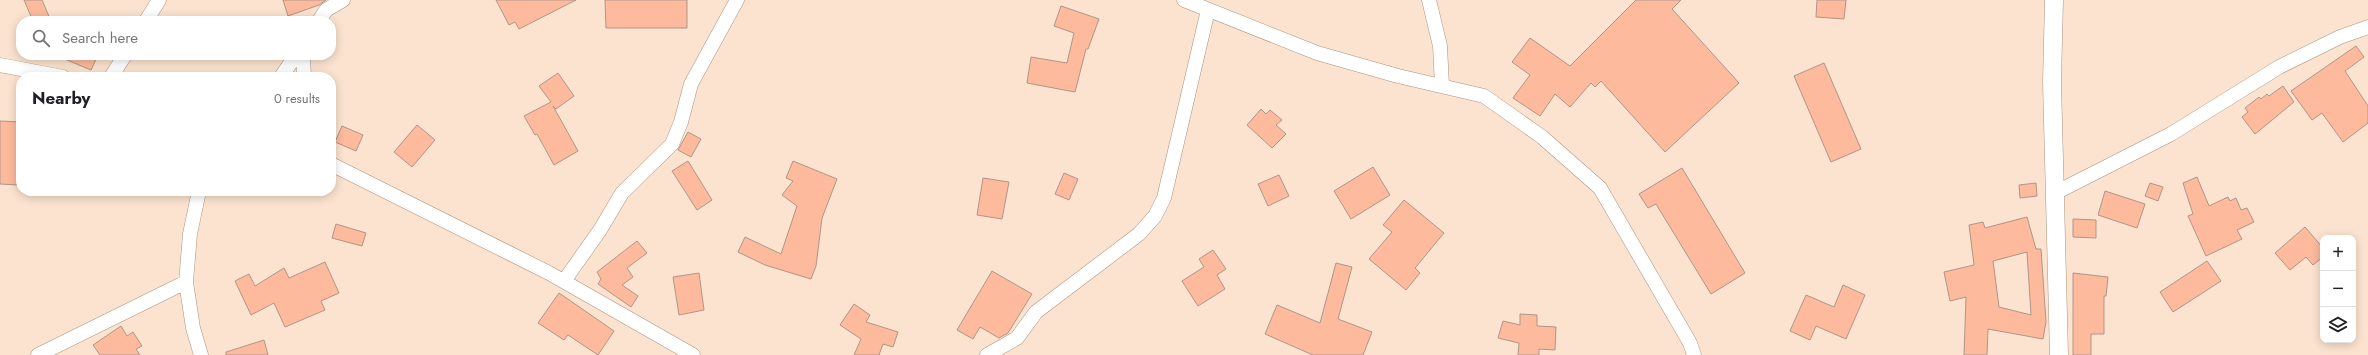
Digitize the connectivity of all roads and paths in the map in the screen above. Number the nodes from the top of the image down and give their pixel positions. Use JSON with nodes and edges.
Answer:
{"nodes":[{"id":1,"x":159,"y":0,"type":"edge"},
{"id":2,"x":343,"y":0,"type":"edge"},
{"id":3,"x":736,"y":0,"type":"edge"},
{"id":4,"x":1184,"y":0,"type":"edge"},
{"id":5,"x":1429,"y":0,"type":"edge"},
{"id":6,"x":2054,"y":0,"type":"edge"},
{"id":7,"x":1208,"y":10,"type":"junction"},
{"id":8,"x":149,"y":16,"type":"edge"},
{"id":9,"x":322,"y":16,"type":"edge"},
{"id":10,"x":2368,"y":27,"type":"edge"},
{"id":11,"x":122,"y":60,"type":"edge"},
{"id":12,"x":293,"y":60,"type":"edge"},
{"id":13,"x":303,"y":60,"type":"edge"},
{"id":14,"x":0,"y":65,"type":"edge"},
{"id":15,"x":37,"y":72,"type":"edge"},
{"id":16,"x":114,"y":72,"type":"edge"},
{"id":17,"x":284,"y":72,"type":"edge"},
{"id":18,"x":304,"y":72,"type":"edge"},
{"id":19,"x":1442,"y":86,"type":"junction"},
{"id":20,"x":336,"y":166,"type":"edge"},
{"id":21,"x":2055,"y":193,"type":"junction"},
{"id":22,"x":198,"y":196,"type":"edge"},
{"id":23,"x":564,"y":281,"type":"junction"},
{"id":24,"x":186,"y":282,"type":"junction"},
{"id":25,"x":38,"y":355,"type":"edge"},
{"id":26,"x":201,"y":355,"type":"edge"},
{"id":27,"x":693,"y":355,"type":"edge"},
{"id":28,"x":987,"y":355,"type":"edge"},
{"id":29,"x":1694,"y":355,"type":"edge"},
{"id":30,"x":2059,"y":355,"type":"edge"}],
"edges":[{"from":1,"to":8,"type":"street"},
{"from":2,"to":9,"type":"street"},
{"from":3,"to":23,"type":"street"},
{"from":4,"to":7,"type":"street"},
{"from":5,"to":19,"type":"street"},
{"from":6,"to":21,"type":"street"},
{"from":7,"to":19,"type":"street"},
{"from":7,"to":28,"type":"street"},
{"from":10,"to":21,"type":"street"},
{"from":11,"to":16,"type":"street"},
{"from":12,"to":17,"type":"street"},
{"from":13,"to":18,"type":"street"},
{"from":14,"to":15,"type":"street"},
{"from":19,"to":29,"type":"street"},
{"from":20,"to":23,"type":"street"},
{"from":21,"to":30,"type":"street"},
{"from":22,"to":24,"type":"street"},
{"from":23,"to":27,"type":"street"},
{"from":24,"to":25,"type":"street"},
{"from":24,"to":26,"type":"street"}]}
